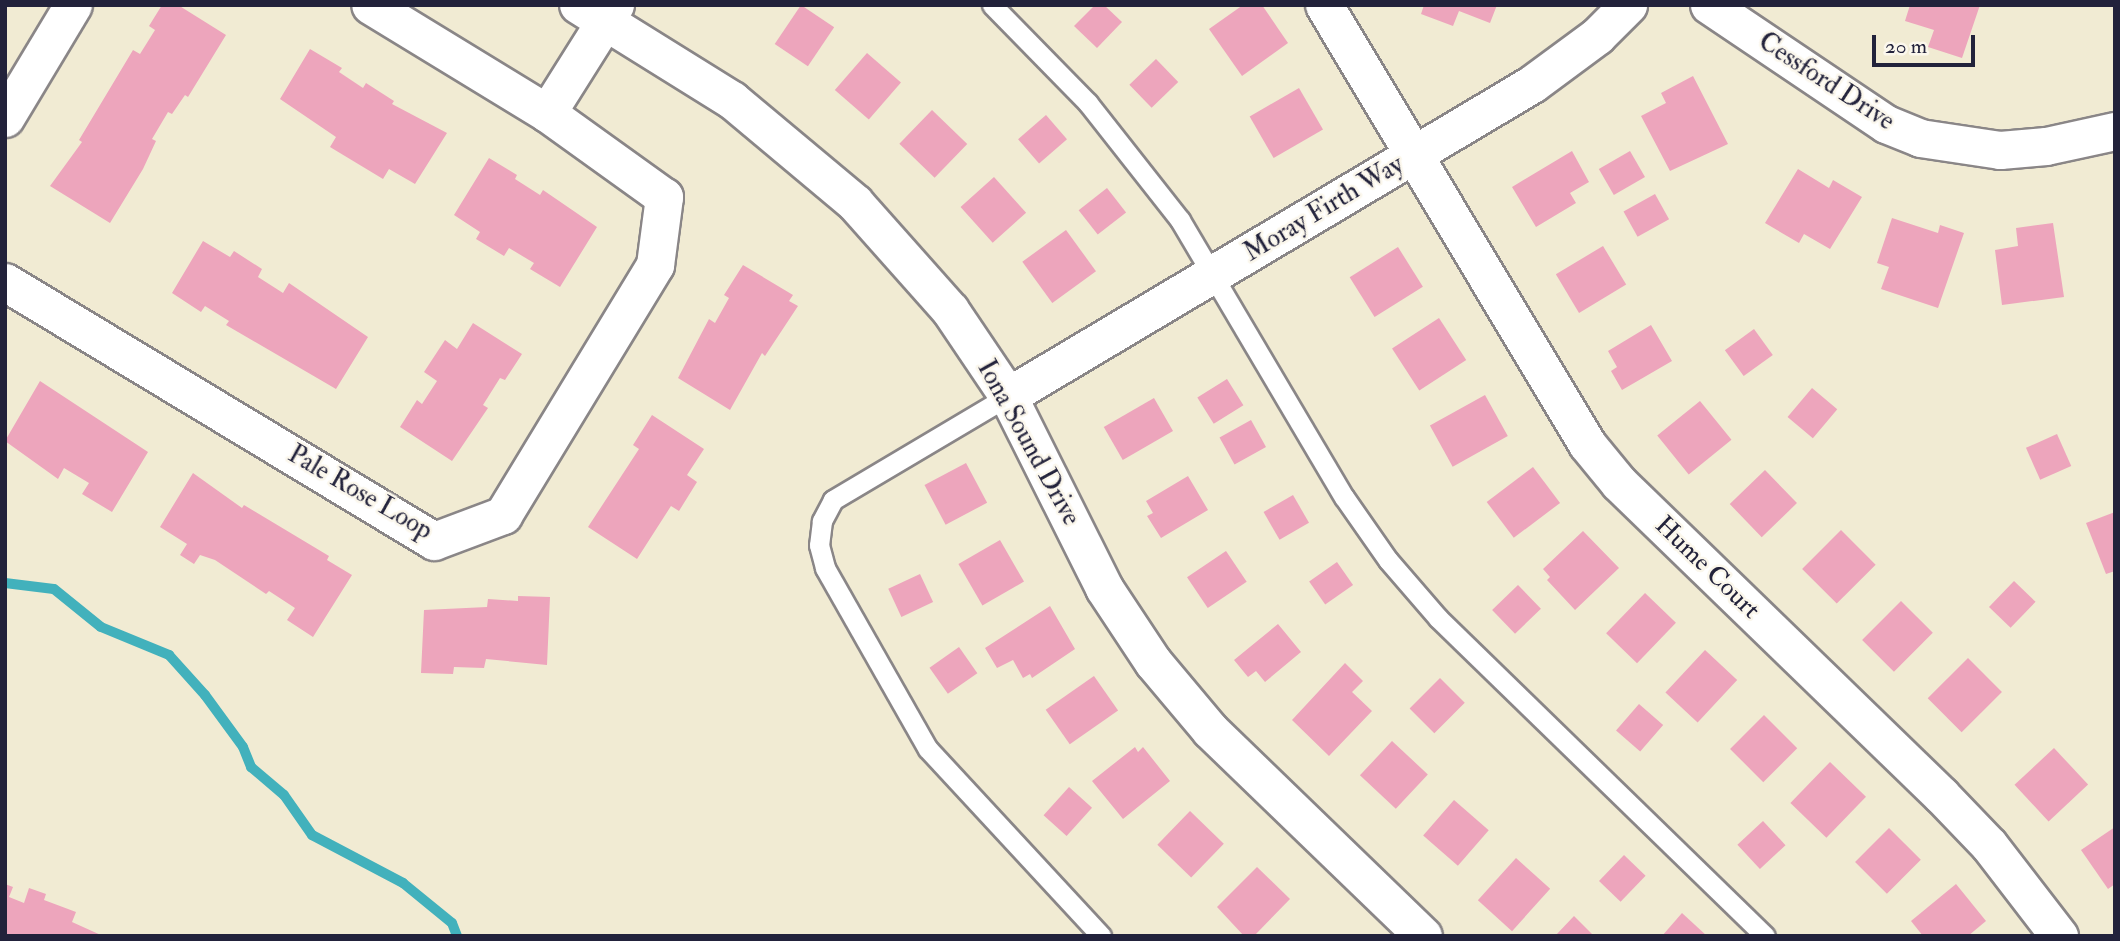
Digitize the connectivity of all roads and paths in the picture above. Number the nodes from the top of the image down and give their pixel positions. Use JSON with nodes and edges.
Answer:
{"nodes":[{"id":1,"x":73,"y":5,"type":"edge"},
{"id":2,"x":370,"y":5,"type":"edge"},
{"id":3,"x":992,"y":5,"type":"edge"},
{"id":4,"x":1324,"y":5,"type":"edge"},
{"id":5,"x":1628,"y":5,"type":"edge"},
{"id":6,"x":1709,"y":5,"type":"edge"},
{"id":7,"x":600,"y":11,"type":"edge"},
{"id":8,"x":547,"y":113,"type":"junction"},
{"id":9,"x":5,"y":118,"type":"edge"},
{"id":10,"x":2115,"y":131,"type":"edge"},
{"id":11,"x":1413,"y":156,"type":"junction"},
{"id":12,"x":1214,"y":275,"type":"junction"},
{"id":13,"x":5,"y":282,"type":"edge"},
{"id":14,"x":1008,"y":396,"type":"junction"},
{"id":15,"x":1101,"y":936,"type":"edge"},
{"id":16,"x":1423,"y":936,"type":"edge"},
{"id":17,"x":1765,"y":936,"type":"edge"},
{"id":18,"x":2059,"y":936,"type":"edge"}],
"edges":[{"from":1,"to":9,"type":"street"},
{"from":2,"to":8,"type":"street","name":"Pale Rose Loop"},
{"from":3,"to":12,"type":"lane"},
{"from":4,"to":11,"type":"street","name":"Hume Court"},
{"from":5,"to":11,"type":"street","name":"Moray Firth Way"},
{"from":6,"to":10,"type":"street","name":"Cessford Drive"},
{"from":7,"to":8,"type":"street"},
{"from":7,"to":14,"type":"street","name":"Iona Sound Drive"},
{"from":8,"to":13,"type":"street","name":"Pale Rose Loop"},
{"from":11,"to":12,"type":"street","name":"Moray Firth Way"},
{"from":11,"to":18,"type":"street","name":"Hume Court"},
{"from":12,"to":14,"type":"street","name":"Moray Firth Way"},
{"from":12,"to":17,"type":"lane"},
{"from":14,"to":15,"type":"lane"},
{"from":14,"to":16,"type":"street","name":"Iona Sound Drive"}]}
